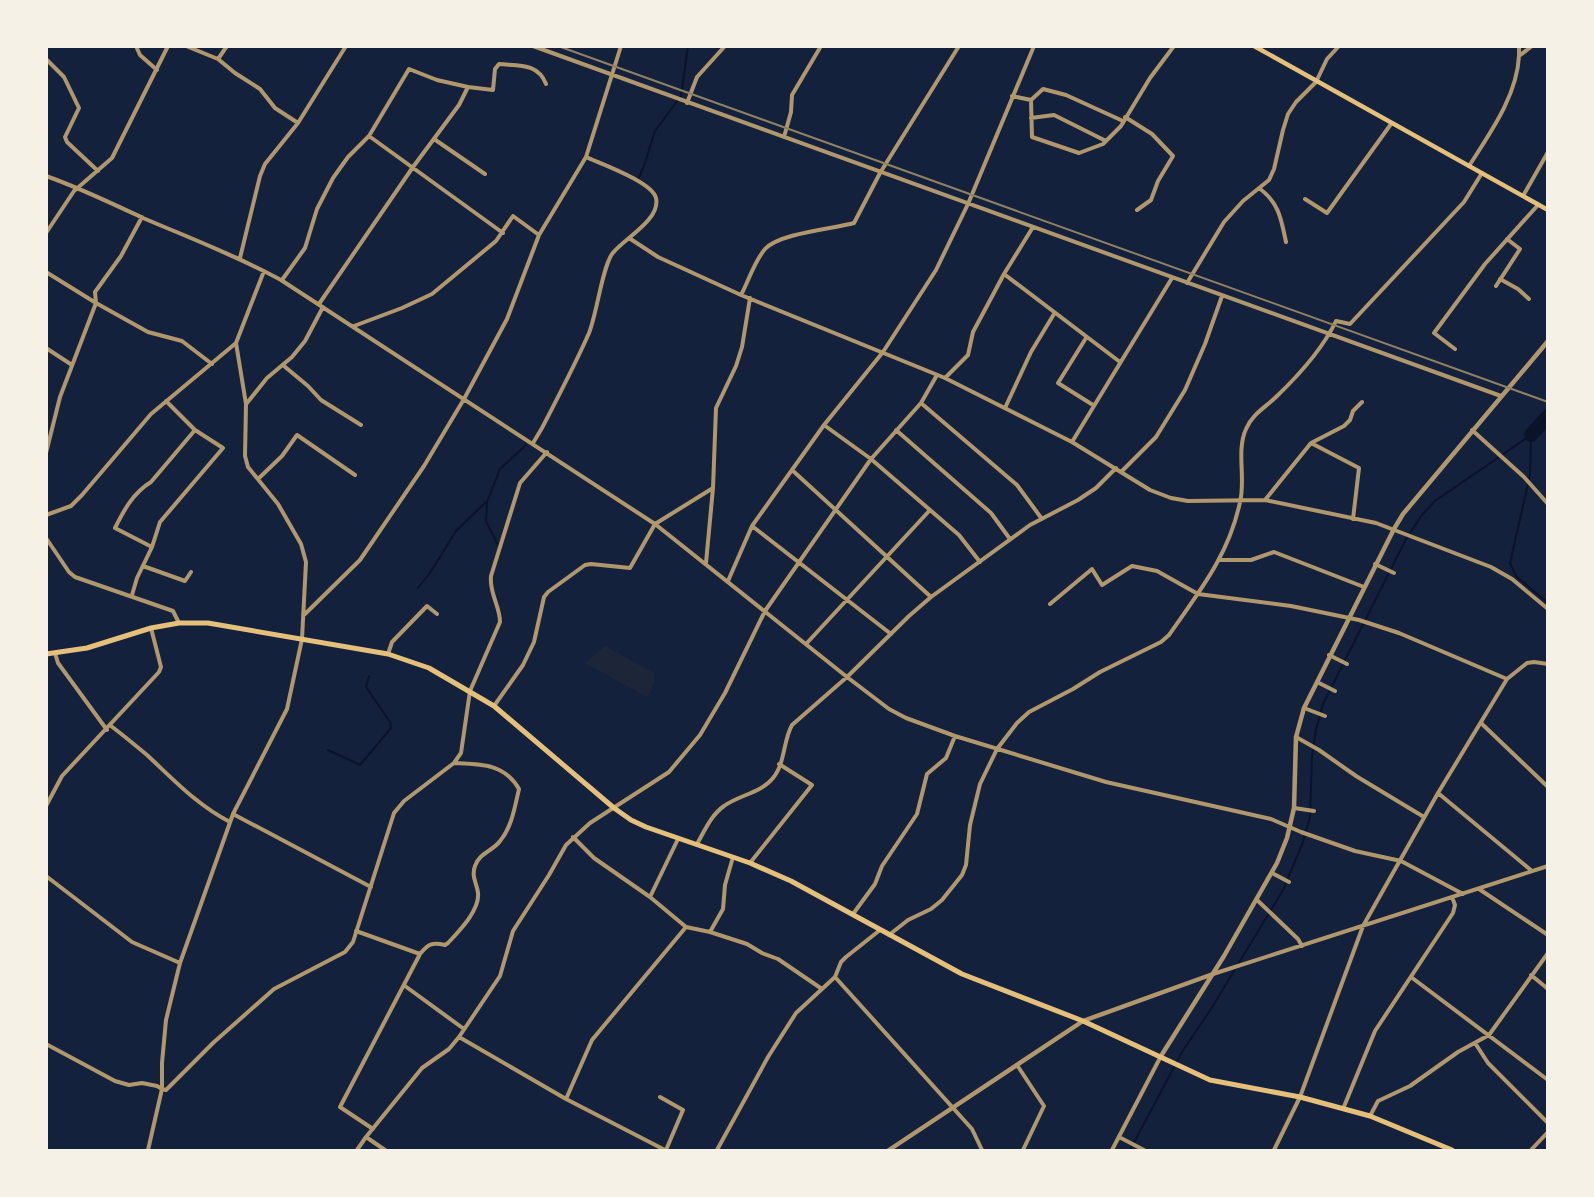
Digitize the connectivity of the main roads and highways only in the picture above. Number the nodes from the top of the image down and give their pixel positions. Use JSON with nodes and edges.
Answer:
{"nodes":[{"id":1,"x":1254,"y":46,"type":"edge"},
{"id":2,"x":1548,"y":210,"type":"edge"},
{"id":3,"x":46,"y":654,"type":"edge"},
{"id":4,"x":1452,"y":1150,"type":"edge"}],
"edges":[{"from":1,"to":2,"type":"main road"},
{"from":3,"to":4,"type":"main road"}]}
